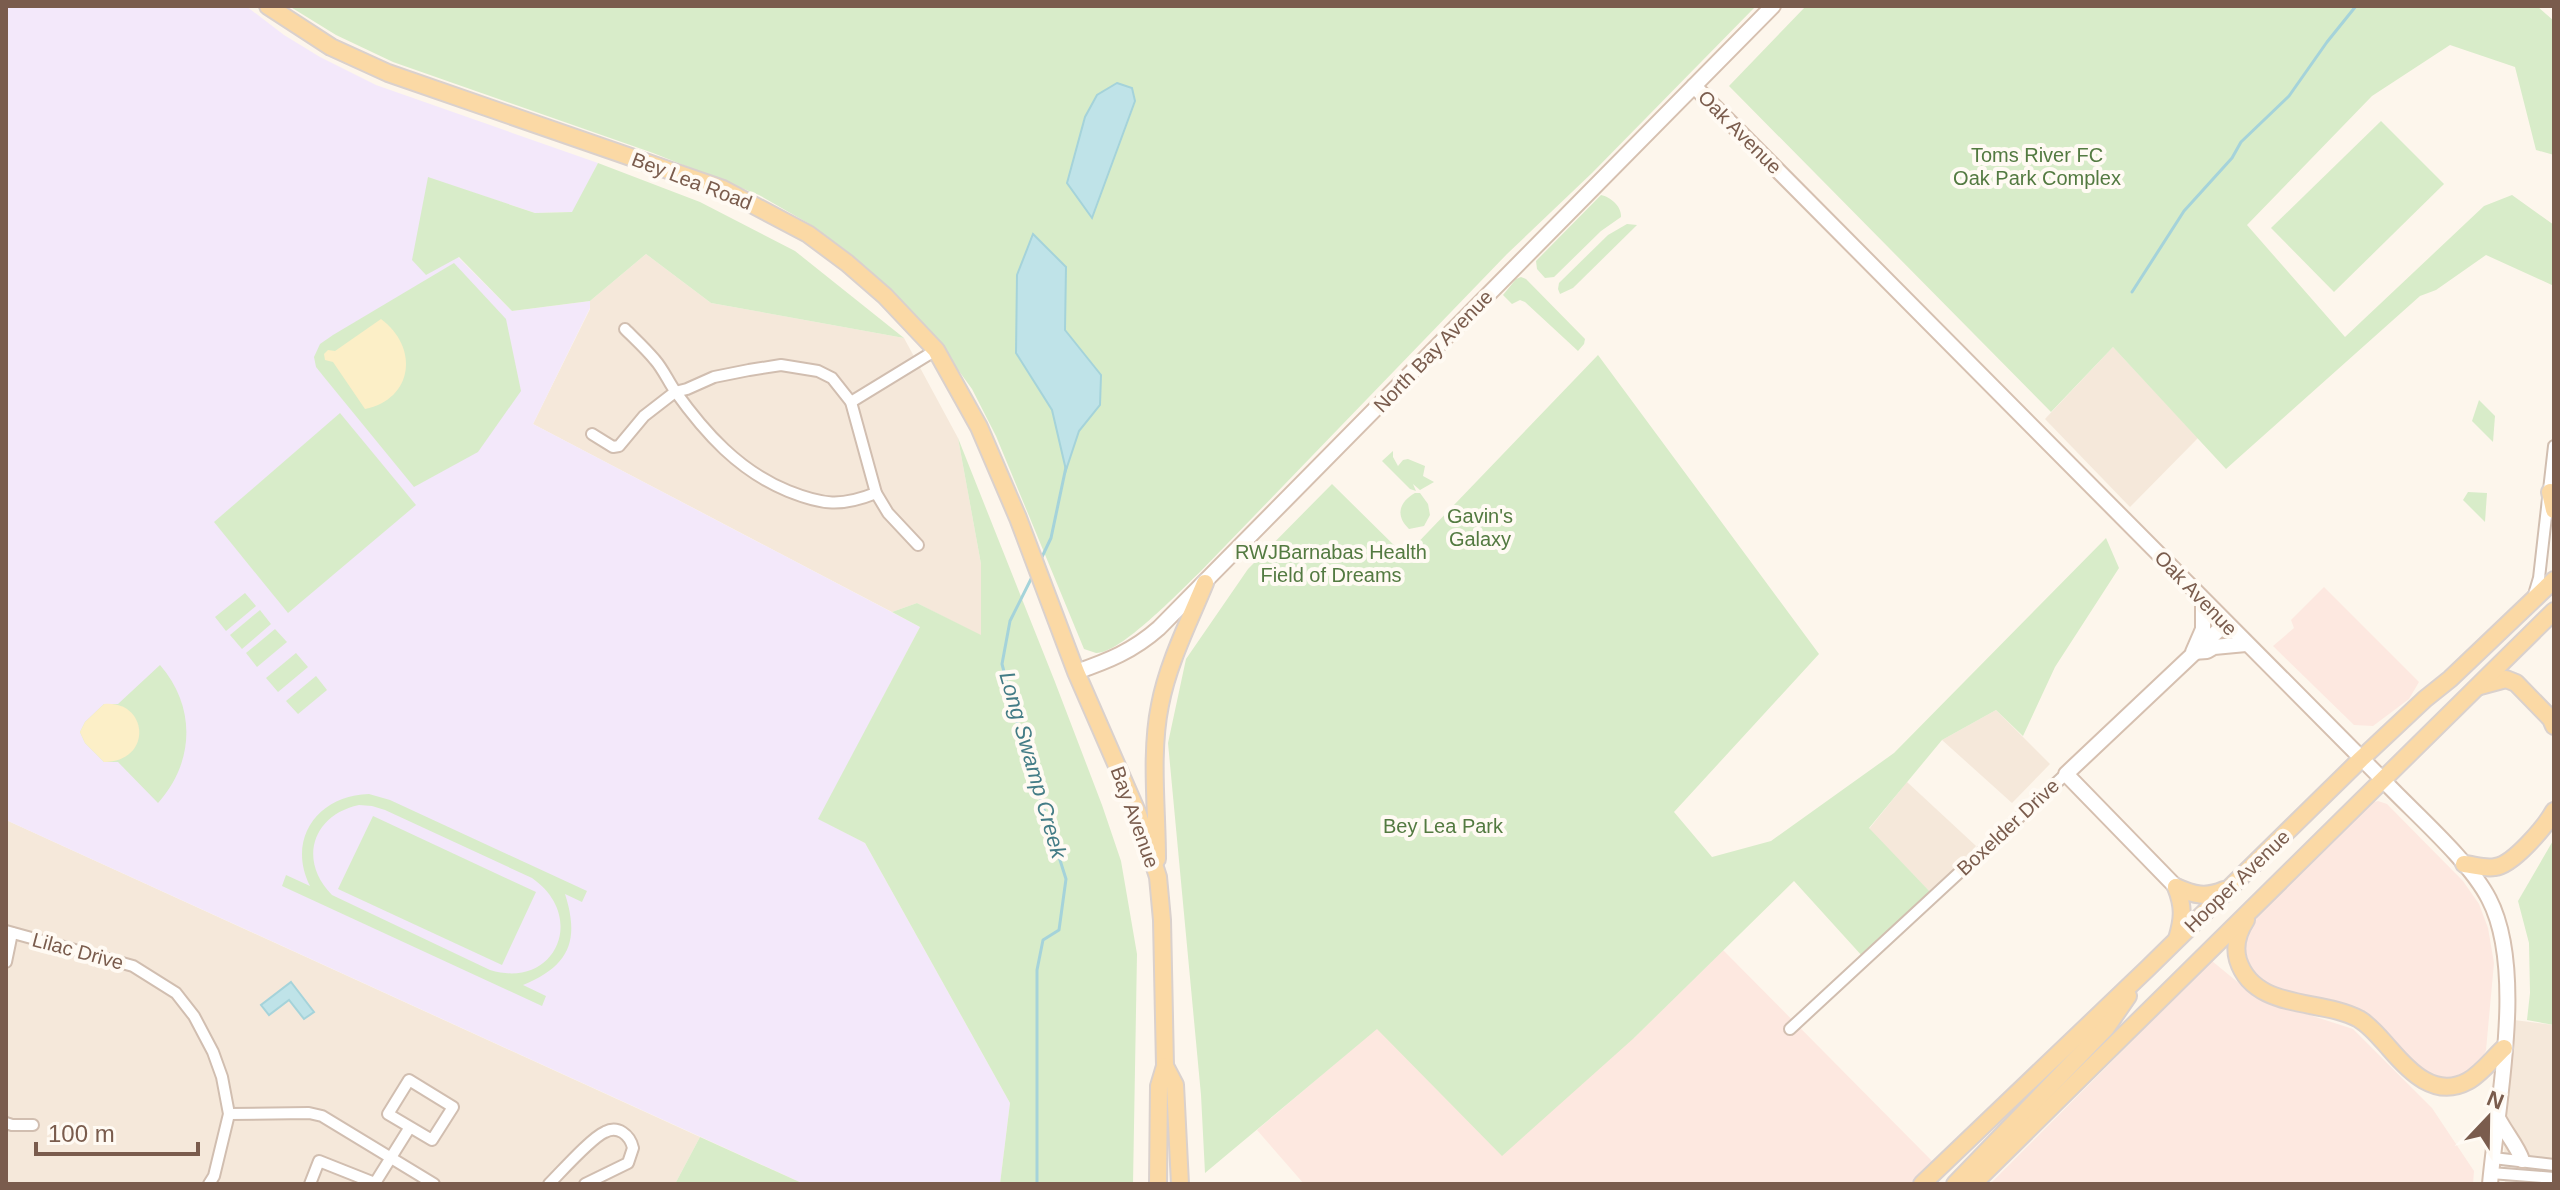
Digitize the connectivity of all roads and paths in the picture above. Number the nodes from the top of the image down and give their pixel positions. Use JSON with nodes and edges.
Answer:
{"nodes":[{"id":1,"x":268,"y":6,"type":"edge"},
{"id":2,"x":1773,"y":6,"type":"edge"},
{"id":3,"x":1694,"y":86,"type":"junction"},
{"id":4,"x":625,"y":329,"type":"dead end"},
{"id":5,"x":936,"y":350,"type":"junction"},
{"id":6,"x":675,"y":392,"type":"junction"},
{"id":7,"x":851,"y":402,"type":"junction"},
{"id":8,"x":592,"y":434,"type":"dead end"},
{"id":9,"x":2554,"y":446,"type":"edge"},
{"id":10,"x":2550,"y":492,"type":"junction"},
{"id":11,"x":876,"y":493,"type":"junction"},
{"id":12,"x":2554,"y":510,"type":"edge"},
{"id":13,"x":918,"y":545,"type":"dead end"},
{"id":14,"x":2554,"y":580,"type":"edge"},
{"id":15,"x":1205,"y":583,"type":"junction"},
{"id":16,"x":2203,"y":601,"type":"junction"},
{"id":17,"x":2532,"y":601,"type":"junction"},
{"id":18,"x":2554,"y":611,"type":"edge"},
{"id":19,"x":2225,"y":624,"type":"junction"},
{"id":20,"x":2246,"y":644,"type":"junction"},
{"id":21,"x":2193,"y":652,"type":"junction"},
{"id":22,"x":1076,"y":672,"type":"junction"},
{"id":23,"x":2479,"y":686,"type":"junction"},
{"id":24,"x":2554,"y":726,"type":"edge"},
{"id":25,"x":2361,"y":759,"type":"junction"},
{"id":26,"x":2066,"y":774,"type":"junction"},
{"id":27,"x":2383,"y":780,"type":"junction"},
{"id":28,"x":2554,"y":811,"type":"edge"},
{"id":29,"x":2464,"y":864,"type":"junction"},
{"id":30,"x":1158,"y":877,"type":"junction"},
{"id":31,"x":2176,"y":887,"type":"junction"},
{"id":32,"x":2229,"y":888,"type":"junction"},
{"id":33,"x":2254,"y":905,"type":"junction"},
{"id":34,"x":9,"y":932,"type":"edge"},
{"id":35,"x":2176,"y":940,"type":"junction"},
{"id":36,"x":6,"y":962,"type":"edge"},
{"id":37,"x":2148,"y":968,"type":"junction"},
{"id":38,"x":1790,"y":1029,"type":"dead end"},
{"id":39,"x":2504,"y":1048,"type":"junction"},
{"id":40,"x":1165,"y":1066,"type":"junction"},
{"id":41,"x":229,"y":1114,"type":"junction"},
{"id":42,"x":2497,"y":1118,"type":"junction"},
{"id":43,"x":6,"y":1123,"type":"edge"},
{"id":44,"x":33,"y":1125,"type":"dead end"},
{"id":45,"x":410,"y":1127,"type":"junction"},
{"id":46,"x":392,"y":1157,"type":"junction"},
{"id":47,"x":2522,"y":1160,"type":"junction"},
{"id":48,"x":2554,"y":1165,"type":"edge"},
{"id":49,"x":2491,"y":1171,"type":"edge"},
{"id":50,"x":2554,"y":1178,"type":"edge"},
{"id":51,"x":209,"y":1184,"type":"edge"},
{"id":52,"x":310,"y":1184,"type":"edge"},
{"id":53,"x":376,"y":1184,"type":"edge"},
{"id":54,"x":434,"y":1184,"type":"edge"},
{"id":55,"x":549,"y":1184,"type":"edge"},
{"id":56,"x":585,"y":1184,"type":"edge"},
{"id":57,"x":1158,"y":1184,"type":"edge"},
{"id":58,"x":1180,"y":1184,"type":"edge"},
{"id":59,"x":1922,"y":1184,"type":"edge"},
{"id":60,"x":1955,"y":1184,"type":"edge"},
{"id":61,"x":1973,"y":1184,"type":"edge"}],
"edges":[{"from":1,"to":5,"type":"main road","name":"Bey Lea Road"},
{"from":2,"to":3,"type":"street","name":"North Bay Avenue"},
{"from":3,"to":15,"type":"street","name":"North Bay Avenue"},
{"from":3,"to":16,"type":"street","name":"Oak Avenue"},
{"from":4,"to":6,"type":"street"},
{"from":5,"to":7,"type":"street"},
{"from":5,"to":22,"type":"main road","name":"Bey Lea Road"},
{"from":6,"to":7,"type":"street"},
{"from":6,"to":8,"type":"street"},
{"from":6,"to":11,"type":"street"},
{"from":7,"to":11,"type":"street"},
{"from":9,"to":10,"type":"street"},
{"from":10,"to":12,"type":"main road"},
{"from":10,"to":17,"type":"street"},
{"from":11,"to":13,"type":"street"},
{"from":14,"to":17,"type":"main road","name":"Hooper Avenue"},
{"from":15,"to":22,"type":"street","name":"North Bay Avenue"},
{"from":15,"to":30,"type":"main road"},
{"from":16,"to":19,"type":"street","name":"Oak Avenue"},
{"from":16,"to":21,"type":"street"},
{"from":17,"to":25,"type":"main road","name":"Hooper Avenue"},
{"from":18,"to":23,"type":"main road","name":"Hooper Avenue"},
{"from":19,"to":20,"type":"street","name":"Oak Avenue"},
{"from":19,"to":21,"type":"street","name":"Boxelder Drive"},
{"from":20,"to":21,"type":"street"},
{"from":20,"to":25,"type":"street","name":"Oak Avenue"},
{"from":21,"to":26,"type":"street","name":"Boxelder Drive"},
{"from":22,"to":30,"type":"main road","name":"Bay Avenue"},
{"from":23,"to":24,"type":"main road"},
{"from":23,"to":27,"type":"main road","name":"Hooper Avenue"},
{"from":25,"to":27,"type":"street","name":"Oak Avenue"},
{"from":25,"to":32,"type":"main road","name":"Hooper Avenue"},
{"from":26,"to":31,"type":"street"},
{"from":26,"to":38,"type":"street","name":"Boxelder Drive"},
{"from":27,"to":29,"type":"street","name":"Oak Avenue"},
{"from":27,"to":33,"type":"main road","name":"Hooper Avenue"},
{"from":28,"to":29,"type":"main road"},
{"from":29,"to":39,"type":"street","name":"Oak Avenue"},
{"from":30,"to":40,"type":"main road","name":"Bay Avenue"},
{"from":31,"to":32,"type":"main road"},
{"from":31,"to":35,"type":"main road"},
{"from":32,"to":35,"type":"main road","name":"Hooper Avenue"},
{"from":33,"to":39,"type":"main road"},
{"from":33,"to":61,"type":"main road","name":"Hooper Avenue"},
{"from":34,"to":36,"type":"street"},
{"from":34,"to":41,"type":"street","name":"Lilac Drive"},
{"from":35,"to":37,"type":"main road","name":"Hooper Avenue"},
{"from":37,"to":59,"type":"main road","name":"Hooper Avenue"},
{"from":37,"to":60,"type":"main road"},
{"from":39,"to":42,"type":"street","name":"Oak Avenue"},
{"from":40,"to":57,"type":"main road","name":"Bay Avenue"},
{"from":40,"to":58,"type":"main road","name":"Bay Avenue"},
{"from":41,"to":46,"type":"street"},
{"from":41,"to":51,"type":"street","name":"Lilac Drive"},
{"from":42,"to":47,"type":"street"},
{"from":42,"to":49,"type":"street","name":"Oak Avenue"},
{"from":43,"to":44,"type":"street"},
{"from":45,"to":45,"type":"street"},
{"from":45,"to":46,"type":"street"},
{"from":46,"to":53,"type":"street"},
{"from":46,"to":54,"type":"street"},
{"from":47,"to":48,"type":"street"},
{"from":47,"to":49,"type":"street"},
{"from":49,"to":50,"type":"street"},
{"from":52,"to":53,"type":"street"},
{"from":55,"to":56,"type":"street"}]}
